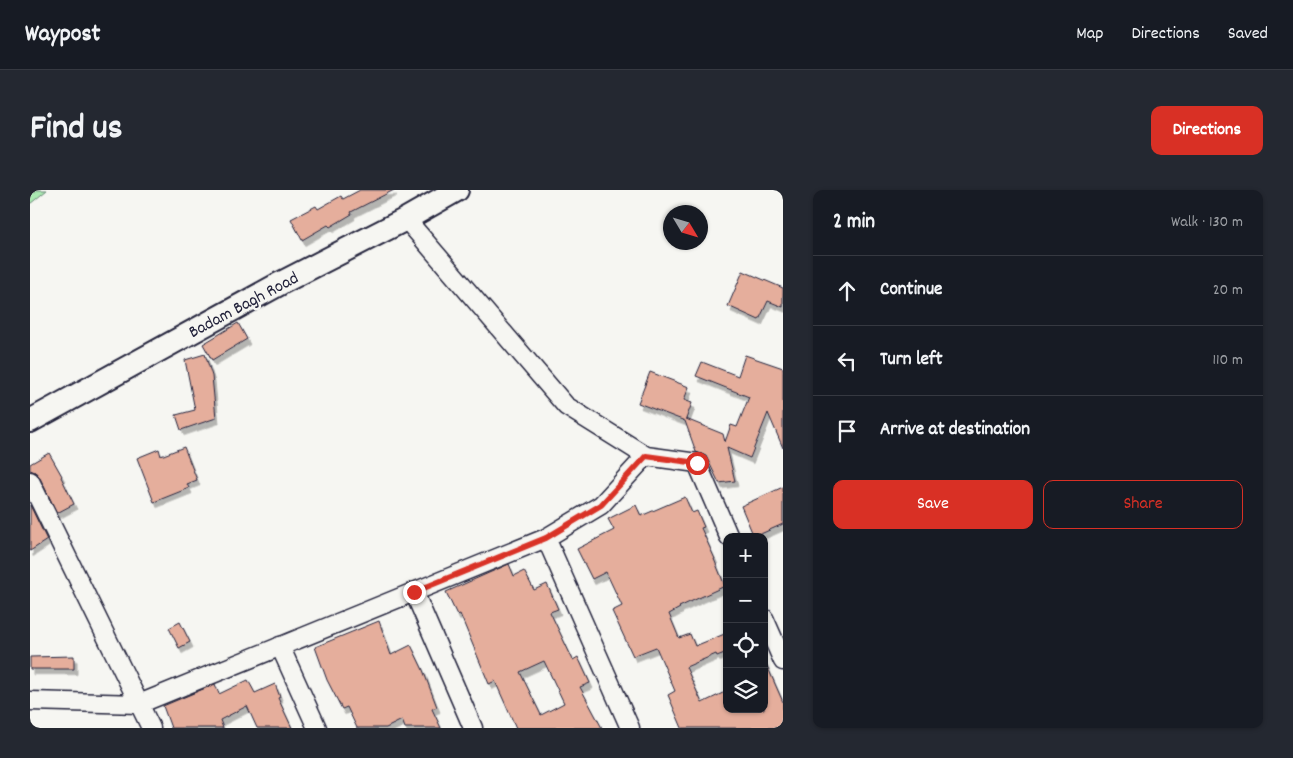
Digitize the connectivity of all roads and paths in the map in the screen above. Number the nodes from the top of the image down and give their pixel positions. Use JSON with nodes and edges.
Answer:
{"nodes":[{"id":1,"x":36,"y":190,"type":"edge"},
{"id":2,"x":457,"y":190,"type":"edge"},
{"id":3,"x":30,"y":195,"type":"edge"},
{"id":4,"x":406,"y":219,"type":"junction"},
{"id":5,"x":30,"y":420,"type":"edge"},
{"id":6,"x":646,"y":456,"type":"junction"},
{"id":7,"x":30,"y":482,"type":"edge"},
{"id":8,"x":727,"y":533,"type":"edge"},
{"id":9,"x":546,"y":538,"type":"junction"},
{"id":10,"x":414,"y":592,"type":"junction"},
{"id":11,"x":766,"y":623,"type":"edge"},
{"id":12,"x":280,"y":646,"type":"junction"},
{"id":13,"x":783,"y":661,"type":"edge"},
{"id":14,"x":30,"y":701,"type":"edge"},
{"id":15,"x":140,"y":704,"type":"junction"},
{"id":16,"x":151,"y":728,"type":"edge"},
{"id":17,"x":317,"y":728,"type":"edge"},
{"id":18,"x":473,"y":728,"type":"edge"},
{"id":19,"x":630,"y":728,"type":"edge"}],
"edges":[{"from":1,"to":3,"type":"path"},
{"from":2,"to":4,"type":"main road","name":"Badam Bagh Road"},
{"from":4,"to":5,"type":"main road","name":"Badam Bagh Road"},
{"from":4,"to":6,"type":"street"},
{"from":6,"to":8,"type":"street"},
{"from":6,"to":9,"type":"street"},
{"from":7,"to":15,"type":"street"},
{"from":9,"to":10,"type":"street"},
{"from":9,"to":19,"type":"street"},
{"from":10,"to":12,"type":"street"},
{"from":10,"to":18,"type":"street"},
{"from":11,"to":13,"type":"street"},
{"from":12,"to":15,"type":"street"},
{"from":12,"to":17,"type":"street"},
{"from":14,"to":15,"type":"street"},
{"from":15,"to":16,"type":"street"}]}
